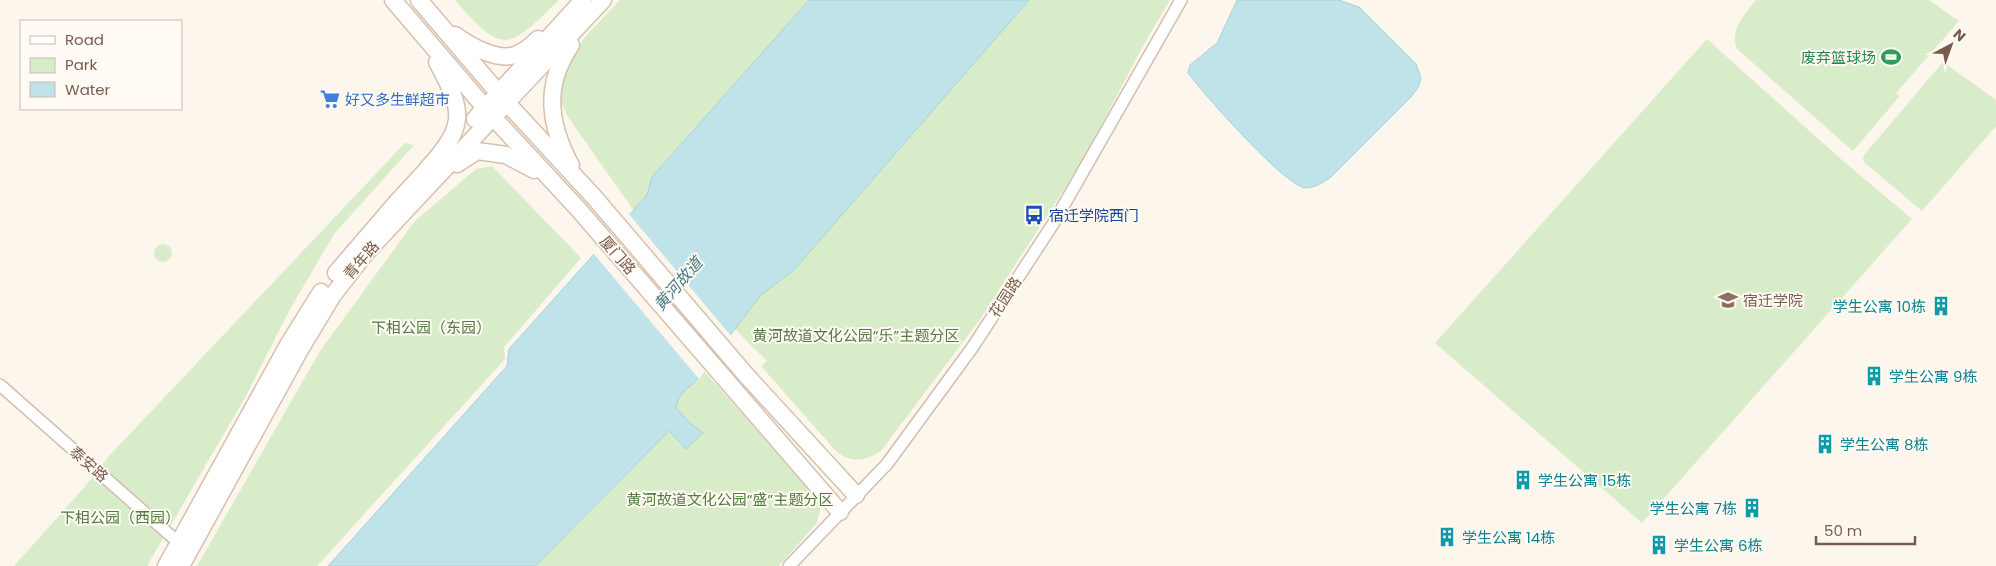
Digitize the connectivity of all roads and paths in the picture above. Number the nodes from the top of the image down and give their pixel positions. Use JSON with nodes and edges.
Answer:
{"nodes":[{"id":1,"x":393,"y":0,"type":"edge"},
{"id":2,"x":419,"y":0,"type":"edge"},
{"id":3,"x":581,"y":0,"type":"edge"},
{"id":4,"x":604,"y":0,"type":"edge"},
{"id":5,"x":1181,"y":0,"type":"edge"},
{"id":6,"x":434,"y":18,"type":"junction"},
{"id":7,"x":421,"y":32,"type":"junction"},
{"id":8,"x":503,"y":98,"type":"junction"},
{"id":9,"x":489,"y":112,"type":"junction"},
{"id":10,"x":552,"y":182,"type":"junction"},
{"id":11,"x":594,"y":197,"type":"junction"},
{"id":12,"x":401,"y":206,"type":"junction"},
{"id":13,"x":0,"y":385,"type":"edge"},
{"id":14,"x":856,"y":495,"type":"junction"},
{"id":15,"x":840,"y":512,"type":"junction"},
{"id":16,"x":178,"y":543,"type":"junction"},
{"id":17,"x":166,"y":566,"type":"edge"},
{"id":18,"x":181,"y":566,"type":"edge"},
{"id":19,"x":789,"y":566,"type":"edge"}],
"edges":[{"from":1,"to":7,"type":"street","name":"厦门路"},
{"from":2,"to":6,"type":"street","name":"厦门路"},
{"from":3,"to":6,"type":"street"},
{"from":3,"to":8,"type":"street","name":"青年路"},
{"from":4,"to":8,"type":"street","name":"青年路"},
{"from":4,"to":11,"type":"street"},
{"from":5,"to":14,"type":"street","name":"花园路"},
{"from":6,"to":8,"type":"street","name":"厦门路"},
{"from":7,"to":9,"type":"street","name":"厦门路"},
{"from":7,"to":12,"type":"street"},
{"from":8,"to":9,"type":"street","name":"青年路"},
{"from":8,"to":11,"type":"street","name":"厦门路"},
{"from":9,"to":10,"type":"street","name":"厦门路"},
{"from":9,"to":12,"type":"street","name":"青年路"},
{"from":10,"to":12,"type":"street"},
{"from":10,"to":15,"type":"street","name":"厦门路"},
{"from":11,"to":14,"type":"street","name":"厦门路"},
{"from":12,"to":16,"type":"street","name":"青年路"},
{"from":12,"to":18,"type":"street","name":"青年路"},
{"from":13,"to":16,"type":"street","name":"泰安路"},
{"from":14,"to":15,"type":"street","name":"花园路"},
{"from":15,"to":19,"type":"street","name":"花园路"},
{"from":16,"to":17,"type":"street","name":"青年路"}]}
